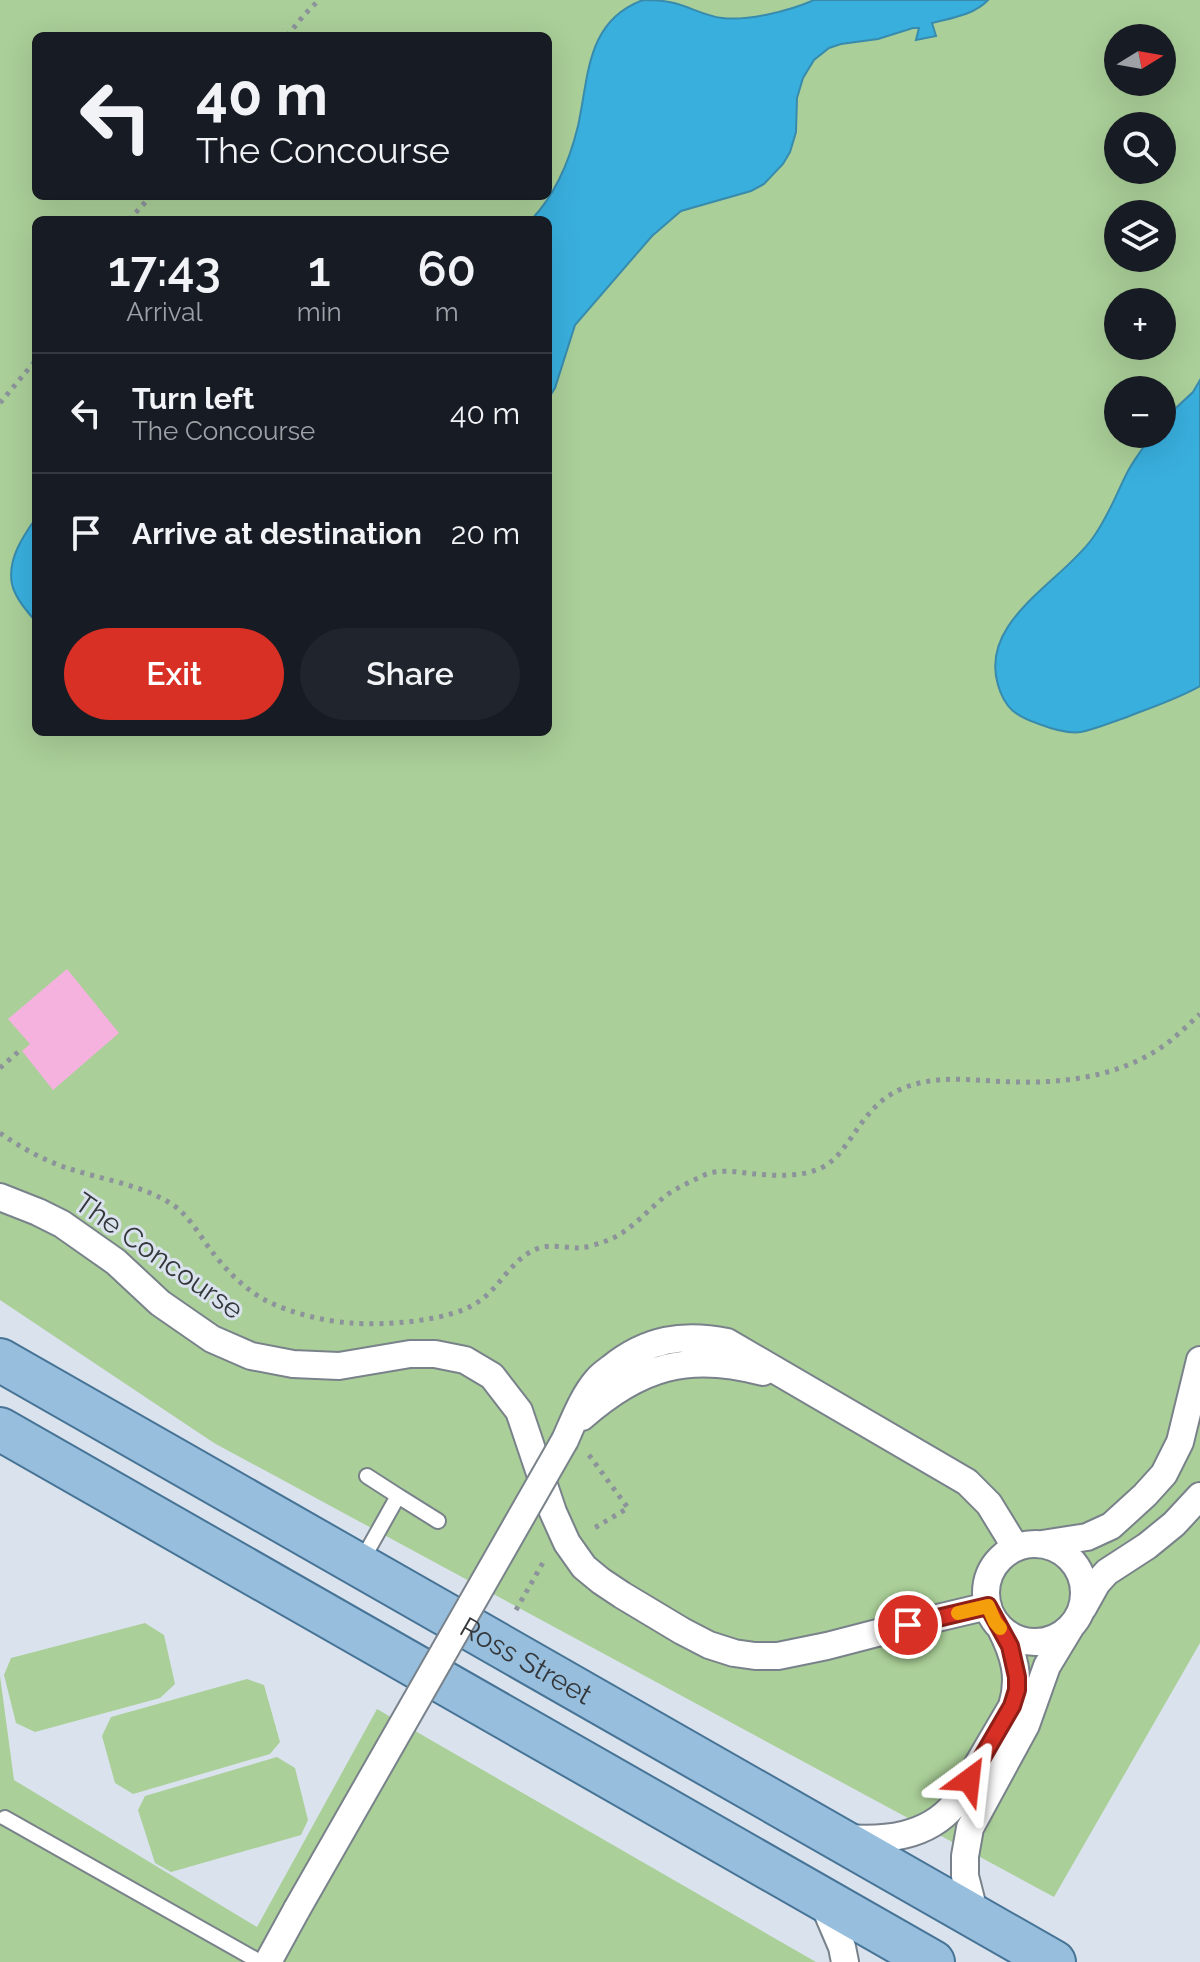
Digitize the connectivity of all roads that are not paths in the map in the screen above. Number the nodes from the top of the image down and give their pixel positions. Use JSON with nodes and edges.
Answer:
{"nodes":[{"id":1,"x":0,"y":1197,"type":"edge"},
{"id":2,"x":0,"y":1360,"type":"edge"},
{"id":3,"x":1200,"y":1360,"type":"edge"},
{"id":4,"x":0,"y":1429,"type":"edge"},
{"id":5,"x":367,"y":1476,"type":"dead end"},
{"id":6,"x":398,"y":1496,"type":"junction"},
{"id":7,"x":1200,"y":1496,"type":"edge"},
{"id":8,"x":438,"y":1521,"type":"dead end"},
{"id":9,"x":1027,"y":1546,"type":"junction"},
{"id":10,"x":359,"y":1565,"type":"junction"},
{"id":11,"x":988,"y":1606,"type":"junction"},
{"id":12,"x":1076,"y":1619,"type":"junction"},
{"id":13,"x":1001,"y":1629,"type":"junction"},
{"id":14,"x":5,"y":1818,"type":"dead end"},
{"id":15,"x":833,"y":1837,"type":"junction"},
{"id":16,"x":821,"y":1898,"type":"junction"},
{"id":17,"x":976,"y":1919,"type":"junction"},
{"id":18,"x":260,"y":1962,"type":"edge"},
{"id":19,"x":268,"y":1962,"type":"edge"},
{"id":20,"x":845,"y":1962,"type":"edge"},
{"id":21,"x":933,"y":1962,"type":"edge"},
{"id":22,"x":1054,"y":1962,"type":"edge"}],
"edges":[{"from":1,"to":11,"type":"street","name":"The Concourse"},
{"from":2,"to":10,"type":"main road","name":"Ross Street"},
{"from":3,"to":9,"type":"street"},
{"from":4,"to":16,"type":"main road"},
{"from":5,"to":6,"type":"lane"},
{"from":6,"to":8,"type":"lane"},
{"from":6,"to":10,"type":"lane"},
{"from":7,"to":12,"type":"street"},
{"from":9,"to":11,"type":"street"},
{"from":9,"to":12,"type":"street"},
{"from":9,"to":19,"type":"street","bridge":true},
{"from":10,"to":15,"type":"main road","name":"Ross Street"},
{"from":11,"to":13,"type":"street"},
{"from":12,"to":13,"type":"street"},
{"from":12,"to":17,"type":"street"},
{"from":13,"to":15,"type":"street"},
{"from":14,"to":18,"type":"lane"},
{"from":15,"to":17,"type":"main road","name":"Ross Street"},
{"from":16,"to":20,"type":"street"},
{"from":16,"to":21,"type":"main road"},
{"from":17,"to":22,"type":"main road","name":"Ross Street"}]}
